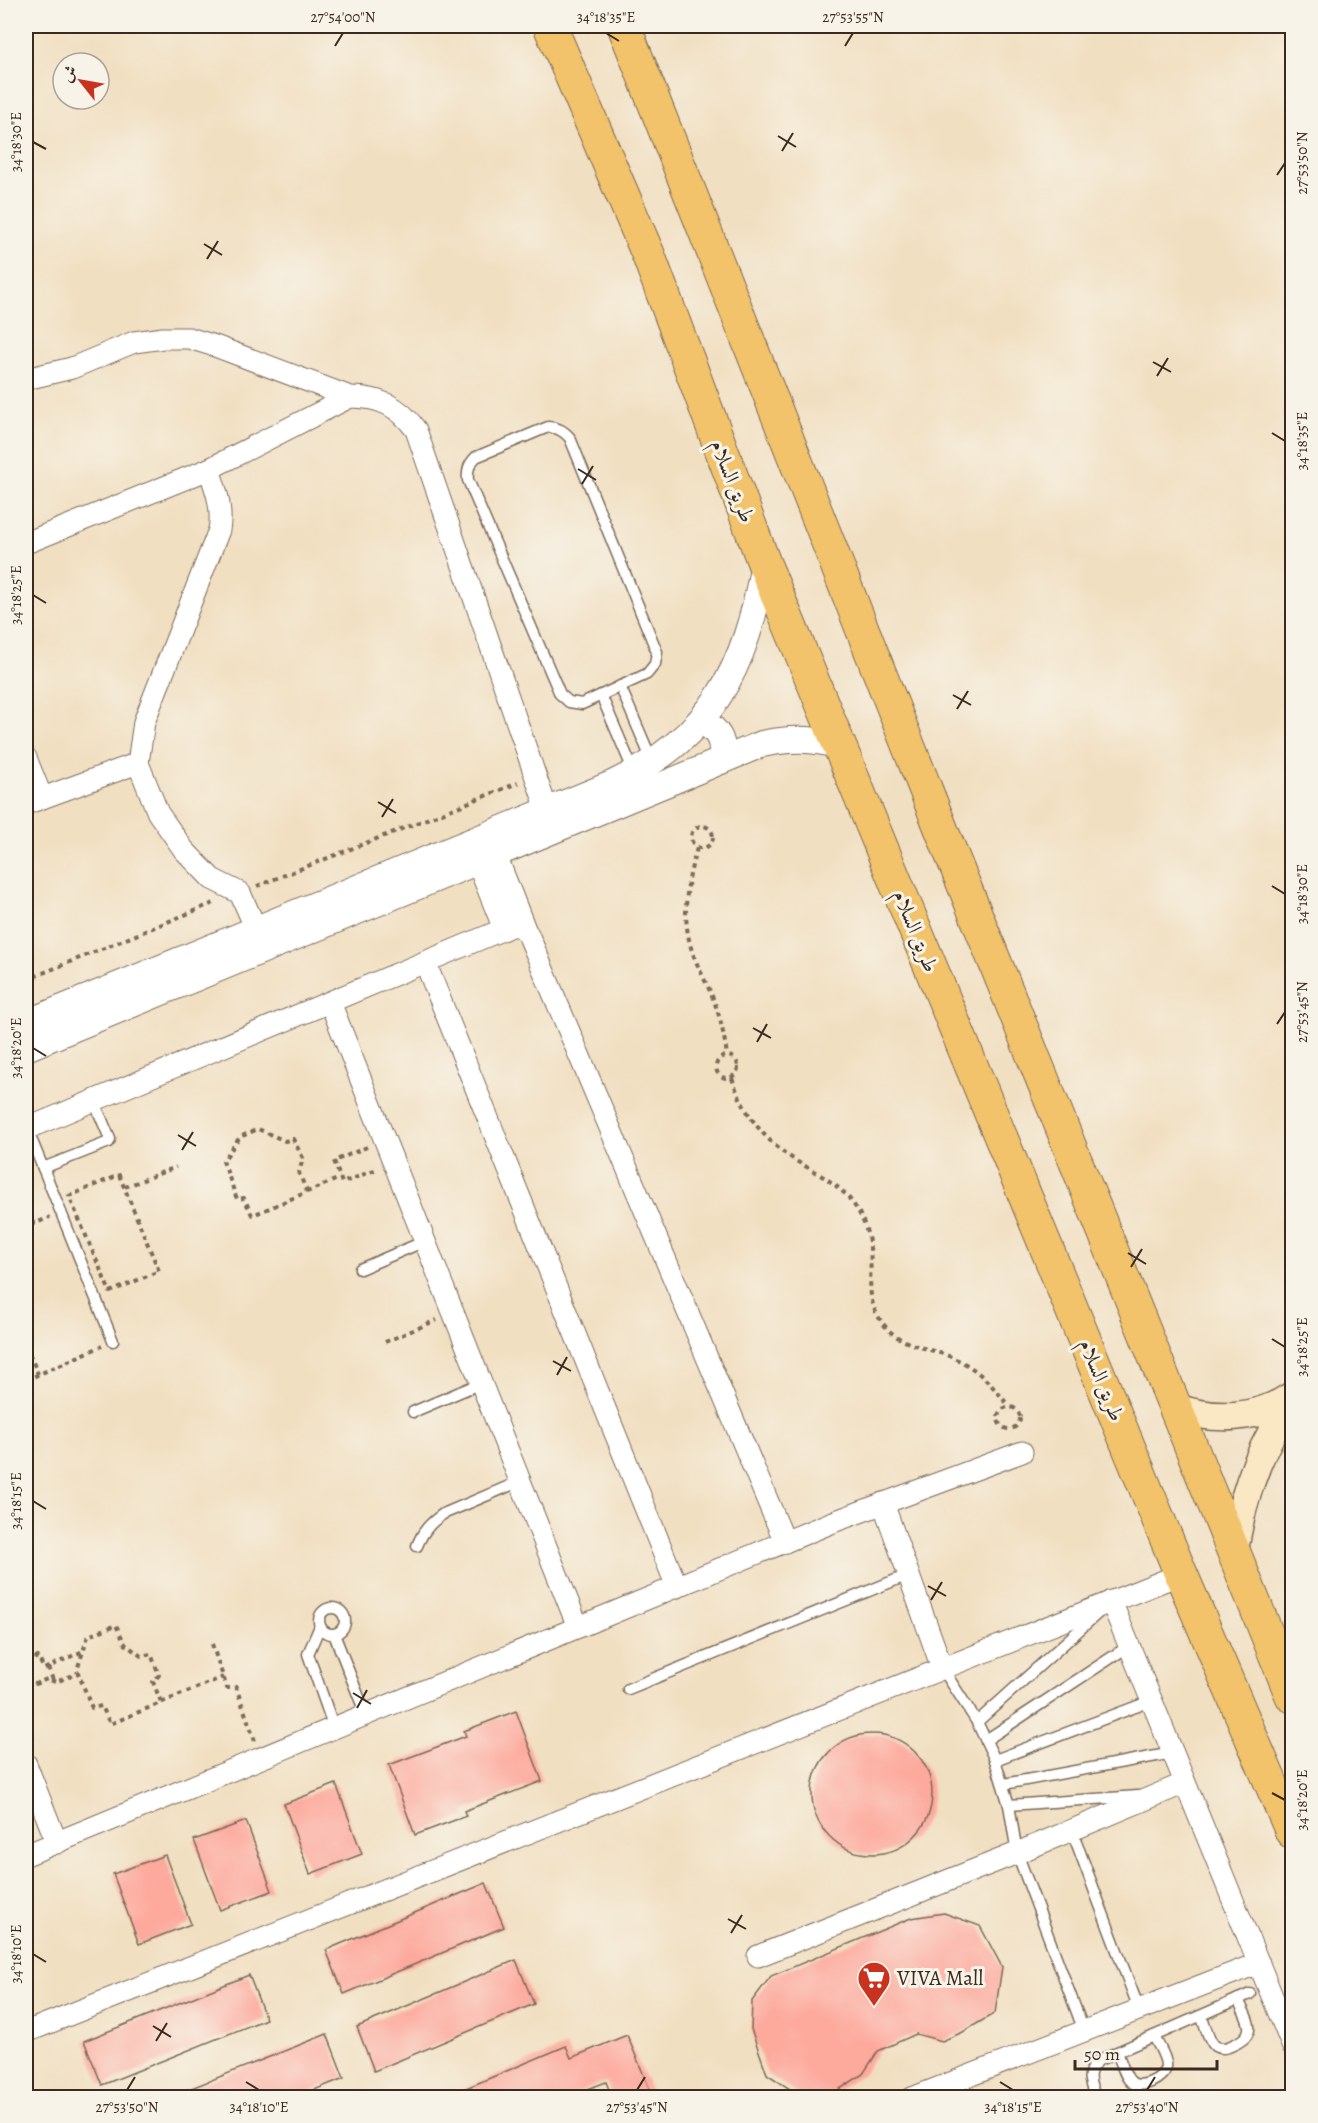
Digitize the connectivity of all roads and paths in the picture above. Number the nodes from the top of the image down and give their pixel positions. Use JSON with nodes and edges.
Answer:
{"nodes":[{"id":1,"x":550,"y":26,"type":"edge"},
{"id":2,"x":624,"y":26,"type":"edge"},
{"id":3,"x":26,"y":379,"type":"edge"},
{"id":4,"x":350,"y":397,"type":"junction"},
{"id":5,"x":209,"y":469,"type":"junction"},
{"id":6,"x":26,"y":543,"type":"edge"},
{"id":7,"x":764,"y":563,"type":"junction"},
{"id":8,"x":620,"y":686,"type":"junction"},
{"id":9,"x":601,"y":695,"type":"junction"},
{"id":10,"x":701,"y":721,"type":"junction"},
{"id":11,"x":840,"y":746,"type":"junction"},
{"id":12,"x":26,"y":758,"type":"edge"},
{"id":13,"x":721,"y":760,"type":"junction"},
{"id":14,"x":138,"y":763,"type":"junction"},
{"id":15,"x":643,"y":768,"type":"junction"},
{"id":16,"x":536,"y":776,"type":"junction"},
{"id":17,"x":34,"y":801,"type":"edge"},
{"id":18,"x":551,"y":820,"type":"junction"},
{"id":19,"x":698,"y":848,"type":"junction"},
{"id":20,"x":486,"y":859,"type":"junction"},
{"id":21,"x":240,"y":893,"type":"junction"},
{"id":22,"x":256,"y":929,"type":"junction"},
{"id":23,"x":504,"y":929,"type":"junction"},
{"id":24,"x":525,"y":929,"type":"junction"},
{"id":25,"x":424,"y":962,"type":"junction"},
{"id":26,"x":26,"y":980,"type":"edge"},
{"id":27,"x":330,"y":1002,"type":"junction"},
{"id":28,"x":26,"y":1023,"type":"edge"},
{"id":29,"x":26,"y":1048,"type":"edge"},
{"id":30,"x":727,"y":1055,"type":"junction"},
{"id":31,"x":732,"y":1078,"type":"junction"},
{"id":32,"x":94,"y":1101,"type":"junction"},
{"id":33,"x":26,"y":1129,"type":"edge"},
{"id":34,"x":385,"y":1139,"type":"junction"},
{"id":35,"x":394,"y":1161,"type":"junction"},
{"id":36,"x":176,"y":1167,"type":"dead end"},
{"id":37,"x":43,"y":1168,"type":"junction"},
{"id":38,"x":340,"y":1178,"type":"junction"},
{"id":39,"x":126,"y":1187,"type":"junction"},
{"id":40,"x":307,"y":1192,"type":"junction"},
{"id":41,"x":425,"y":1240,"type":"junction"},
{"id":42,"x":360,"y":1269,"type":"dead end"},
{"id":43,"x":454,"y":1313,"type":"junction"},
{"id":44,"x":113,"y":1341,"type":"joint"},
{"id":45,"x":385,"y":1342,"type":"dead end"},
{"id":46,"x":26,"y":1346,"type":"edge"},
{"id":47,"x":38,"y":1374,"type":"junction"},
{"id":48,"x":26,"y":1380,"type":"edge"},
{"id":49,"x":481,"y":1383,"type":"junction"},
{"id":50,"x":1293,"y":1396,"type":"edge"},
{"id":51,"x":1293,"y":1401,"type":"edge"},
{"id":52,"x":1008,"y":1406,"type":"junction"},
{"id":53,"x":1176,"y":1408,"type":"junction"},
{"id":54,"x":413,"y":1412,"type":"dead end"},
{"id":55,"x":1022,"y":1452,"type":"dead end"},
{"id":56,"x":520,"y":1482,"type":"junction"},
{"id":57,"x":883,"y":1503,"type":"junction"},
{"id":58,"x":785,"y":1542,"type":"junction"},
{"id":59,"x":417,"y":1546,"type":"dead end"},
{"id":60,"x":1234,"y":1551,"type":"junction"},
{"id":61,"x":1180,"y":1574,"type":"junction"},
{"id":62,"x":908,"y":1575,"type":"junction"},
{"id":63,"x":677,"y":1587,"type":"junction"},
{"id":64,"x":1111,"y":1601,"type":"junction"},
{"id":65,"x":320,"y":1626,"type":"junction"},
{"id":66,"x":578,"y":1628,"type":"junction"},
{"id":67,"x":334,"y":1634,"type":"junction"},
{"id":68,"x":212,"y":1644,"type":"dead end"},
{"id":69,"x":1129,"y":1646,"type":"junction"},
{"id":70,"x":83,"y":1651,"type":"junction"},
{"id":71,"x":26,"y":1662,"type":"edge"},
{"id":72,"x":48,"y":1667,"type":"junction"},
{"id":73,"x":942,"y":1668,"type":"junction"},
{"id":74,"x":78,"y":1673,"type":"junction"},
{"id":75,"x":223,"y":1677,"type":"junction"},
{"id":76,"x":54,"y":1681,"type":"junction"},
{"id":77,"x":26,"y":1688,"type":"edge"},
{"id":78,"x":628,"y":1689,"type":"dead end"},
{"id":79,"x":1293,"y":1696,"type":"edge"},
{"id":80,"x":1151,"y":1701,"type":"junction"},
{"id":81,"x":161,"y":1702,"type":"junction"},
{"id":82,"x":366,"y":1715,"type":"junction"},
{"id":83,"x":977,"y":1722,"type":"junction"},
{"id":84,"x":334,"y":1728,"type":"junction"},
{"id":85,"x":986,"y":1740,"type":"junction"},
{"id":86,"x":1173,"y":1753,"type":"junction"},
{"id":87,"x":261,"y":1758,"type":"junction"},
{"id":88,"x":995,"y":1760,"type":"junction"},
{"id":89,"x":26,"y":1764,"type":"edge"},
{"id":90,"x":1185,"y":1783,"type":"junction"},
{"id":91,"x":1004,"y":1784,"type":"junction"},
{"id":92,"x":1157,"y":1795,"type":"junction"},
{"id":93,"x":1010,"y":1805,"type":"junction"},
{"id":94,"x":1072,"y":1831,"type":"junction"},
{"id":95,"x":1293,"y":1832,"type":"edge"},
{"id":96,"x":57,"y":1843,"type":"junction"},
{"id":97,"x":1017,"y":1853,"type":"junction"},
{"id":98,"x":26,"y":1855,"type":"edge"},
{"id":99,"x":758,"y":1956,"type":"dead end"},
{"id":100,"x":1258,"y":1963,"type":"junction"},
{"id":101,"x":1250,"y":1994,"type":"dead end"},
{"id":102,"x":1238,"y":1999,"type":"junction"},
{"id":103,"x":1139,"y":2009,"type":"junction"},
{"id":104,"x":1202,"y":2016,"type":"junction"},
{"id":105,"x":1084,"y":2031,"type":"junction"},
{"id":106,"x":26,"y":2032,"type":"edge"},
{"id":107,"x":1154,"y":2036,"type":"junction"},
{"id":108,"x":1293,"y":2045,"type":"edge"},
{"id":109,"x":1117,"y":2052,"type":"junction"},
{"id":110,"x":912,"y":2097,"type":"edge"},
{"id":111,"x":1095,"y":2097,"type":"edge"}],
"edges":[{"from":1,"to":7,"type":"main road","name":"طريق السلام"},
{"from":2,"to":53,"type":"main road"},
{"from":3,"to":4,"type":"street"},
{"from":4,"to":5,"type":"street"},
{"from":4,"to":16,"type":"street"},
{"from":5,"to":6,"type":"street"},
{"from":5,"to":14,"type":"street"},
{"from":7,"to":10,"type":"street"},
{"from":7,"to":11,"type":"main road","name":"طريق السلام"},
{"from":8,"to":9,"type":"lane"},
{"from":8,"to":9,"type":"lane"},
{"from":8,"to":15,"type":"lane"},
{"from":9,"to":15,"type":"lane"},
{"from":10,"to":13,"type":"street"},
{"from":10,"to":15,"type":"street"},
{"from":11,"to":13,"type":"street"},
{"from":11,"to":61,"type":"main road","name":"طريق السلام"},
{"from":12,"to":17,"type":"street"},
{"from":13,"to":18,"type":"street"},
{"from":14,"to":17,"type":"street"},
{"from":14,"to":21,"type":"street"},
{"from":15,"to":18,"type":"street"},
{"from":16,"to":18,"type":"street"},
{"from":16,"to":21,"type":"path"},
{"from":18,"to":20,"type":"street"},
{"from":18,"to":22,"type":"street"},
{"from":19,"to":19,"type":"path"},
{"from":19,"to":30,"type":"path"},
{"from":20,"to":23,"type":"street"},
{"from":20,"to":24,"type":"street"},
{"from":20,"to":29,"type":"street"},
{"from":21,"to":22,"type":"street"},
{"from":21,"to":26,"type":"path"},
{"from":22,"to":28,"type":"street"},
{"from":23,"to":24,"type":"street"},
{"from":23,"to":25,"type":"street"},
{"from":24,"to":58,"type":"street"},
{"from":25,"to":27,"type":"street"},
{"from":25,"to":63,"type":"street"},
{"from":27,"to":32,"type":"street"},
{"from":27,"to":34,"type":"street"},
{"from":30,"to":31,"type":"path"},
{"from":30,"to":31,"type":"path"},
{"from":31,"to":52,"type":"path"},
{"from":32,"to":33,"type":"street"},
{"from":32,"to":37,"type":"lane"},
{"from":33,"to":37,"type":"lane"},
{"from":34,"to":35,"type":"street"},
{"from":34,"to":38,"type":"path"},
{"from":35,"to":38,"type":"path"},
{"from":35,"to":41,"type":"street"},
{"from":36,"to":39,"type":"path"},
{"from":37,"to":44,"type":"lane"},
{"from":38,"to":40,"type":"path"},
{"from":39,"to":39,"type":"path"},
{"from":40,"to":40,"type":"path"},
{"from":41,"to":42,"type":"lane"},
{"from":41,"to":43,"type":"street"},
{"from":43,"to":45,"type":"path"},
{"from":43,"to":49,"type":"street"},
{"from":44,"to":47,"type":"path"},
{"from":46,"to":47,"type":"path"},
{"from":47,"to":48,"type":"path"},
{"from":49,"to":54,"type":"lane"},
{"from":49,"to":56,"type":"street"},
{"from":50,"to":53,"type":"main road"},
{"from":51,"to":60,"type":"main road"},
{"from":52,"to":52,"type":"path"},
{"from":53,"to":60,"type":"main road"},
{"from":55,"to":57,"type":"street"},
{"from":56,"to":59,"type":"lane"},
{"from":56,"to":66,"type":"street"},
{"from":57,"to":58,"type":"street"},
{"from":57,"to":62,"type":"street"},
{"from":58,"to":63,"type":"street"},
{"from":60,"to":79,"type":"main road"},
{"from":61,"to":64,"type":"street"},
{"from":61,"to":95,"type":"main road","name":"طريق السلام"},
{"from":62,"to":73,"type":"street"},
{"from":62,"to":78,"type":"lane"},
{"from":63,"to":66,"type":"street"},
{"from":64,"to":69,"type":"street"},
{"from":64,"to":73,"type":"street"},
{"from":64,"to":83,"type":"lane"},
{"from":65,"to":67,"type":"lane"},
{"from":65,"to":67,"type":"lane"},
{"from":65,"to":84,"type":"lane"},
{"from":66,"to":82,"type":"street"},
{"from":67,"to":82,"type":"lane"},
{"from":68,"to":75,"type":"path"},
{"from":69,"to":80,"type":"street"},
{"from":69,"to":85,"type":"lane"},
{"from":70,"to":72,"type":"path"},
{"from":70,"to":74,"type":"path"},
{"from":70,"to":81,"type":"path"},
{"from":71,"to":72,"type":"path"},
{"from":72,"to":76,"type":"path"},
{"from":73,"to":83,"type":"lane"},
{"from":73,"to":106,"type":"street"},
{"from":74,"to":76,"type":"path"},
{"from":74,"to":81,"type":"path"},
{"from":75,"to":81,"type":"path"},
{"from":75,"to":87,"type":"path"},
{"from":76,"to":77,"type":"path"},
{"from":80,"to":86,"type":"street"},
{"from":80,"to":88,"type":"lane"},
{"from":82,"to":84,"type":"street"},
{"from":83,"to":85,"type":"lane"},
{"from":84,"to":87,"type":"street"},
{"from":85,"to":88,"type":"lane"},
{"from":86,"to":90,"type":"street"},
{"from":86,"to":91,"type":"lane"},
{"from":87,"to":96,"type":"street"},
{"from":88,"to":91,"type":"lane"},
{"from":89,"to":96,"type":"street"},
{"from":90,"to":92,"type":"street"},
{"from":90,"to":100,"type":"street"},
{"from":91,"to":93,"type":"lane"},
{"from":92,"to":93,"type":"lane"},
{"from":92,"to":94,"type":"street"},
{"from":93,"to":97,"type":"lane"},
{"from":94,"to":97,"type":"street"},
{"from":94,"to":103,"type":"lane"},
{"from":96,"to":98,"type":"street"},
{"from":97,"to":99,"type":"street"},
{"from":97,"to":105,"type":"lane"},
{"from":100,"to":103,"type":"street"},
{"from":100,"to":108,"type":"street"},
{"from":101,"to":102,"type":"lane"},
{"from":102,"to":104,"type":"lane"},
{"from":102,"to":104,"type":"lane"},
{"from":103,"to":105,"type":"street"},
{"from":104,"to":107,"type":"lane"},
{"from":105,"to":110,"type":"street"},
{"from":107,"to":109,"type":"lane"},
{"from":107,"to":109,"type":"lane"},
{"from":109,"to":111,"type":"lane"}]}
